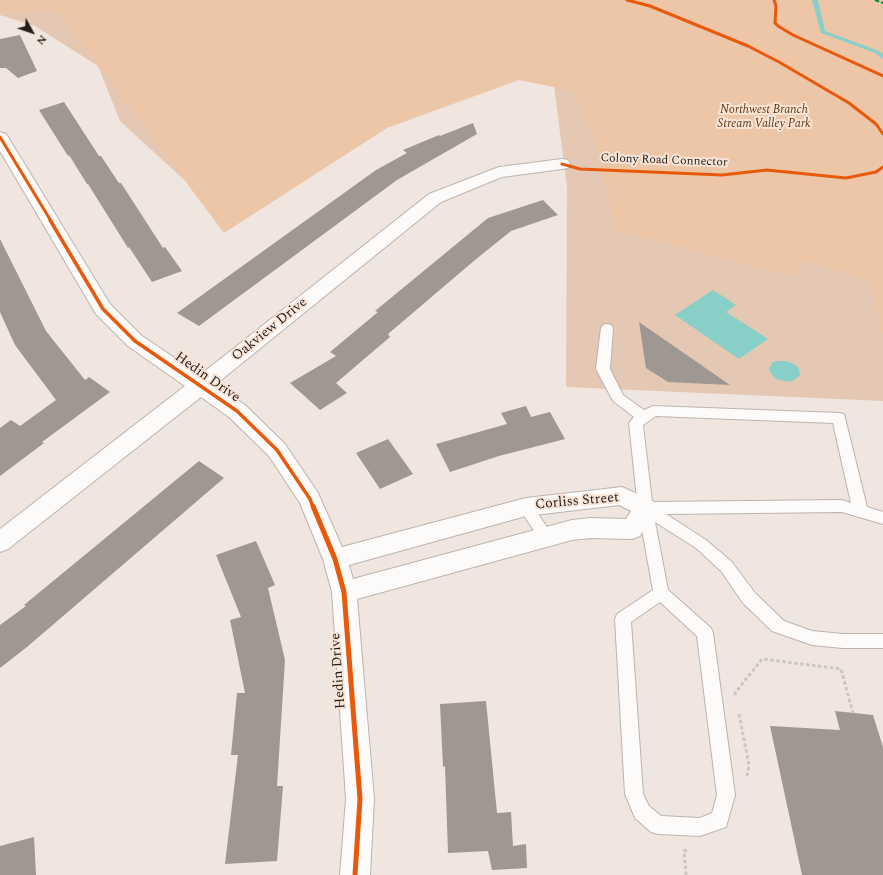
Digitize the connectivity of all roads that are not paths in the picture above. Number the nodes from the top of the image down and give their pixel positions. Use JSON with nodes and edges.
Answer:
{"nodes":[{"id":1,"x":0,"y":137,"type":"edge"},
{"id":2,"x":562,"y":164,"type":"dead end"},
{"id":3,"x":607,"y":328,"type":"dead end"},
{"id":4,"x":200,"y":386,"type":"junction"},
{"id":5,"x":644,"y":418,"type":"junction"},
{"id":6,"x":526,"y":507,"type":"junction"},
{"id":7,"x":645,"y":508,"type":"junction"},
{"id":8,"x":861,"y":512,"type":"junction"},
{"id":9,"x":883,"y":518,"type":"edge"},
{"id":10,"x":545,"y":536,"type":"junction"},
{"id":11,"x":0,"y":542,"type":"edge"},
{"id":12,"x":335,"y":559,"type":"junction"},
{"id":13,"x":344,"y":592,"type":"junction"},
{"id":14,"x":661,"y":593,"type":"junction"},
{"id":15,"x":883,"y":641,"type":"edge"},
{"id":16,"x":354,"y":875,"type":"edge"}],
"edges":[{"from":1,"to":4,"type":"street","name":"Hedin Drive"},
{"from":2,"to":4,"type":"street","name":"Oakview Drive"},
{"from":3,"to":5,"type":"lane"},
{"from":4,"to":11,"type":"street","name":"Oakview Drive"},
{"from":4,"to":12,"type":"street","name":"Hedin Drive"},
{"from":5,"to":7,"type":"lane"},
{"from":5,"to":8,"type":"lane"},
{"from":6,"to":7,"type":"street","name":"Corliss Street"},
{"from":6,"to":10,"type":"lane"},
{"from":6,"to":12,"type":"street","name":"Corliss Street"},
{"from":7,"to":8,"type":"lane"},
{"from":7,"to":10,"type":"street","name":"Corliss Street"},
{"from":7,"to":14,"type":"lane"},
{"from":7,"to":15,"type":"lane"},
{"from":8,"to":9,"type":"lane"},
{"from":10,"to":13,"type":"street","name":"Corliss Street"},
{"from":12,"to":13,"type":"street","name":"Hedin Drive"},
{"from":13,"to":16,"type":"street","name":"Hedin Drive"},
{"from":14,"to":14,"type":"lane"}]}
